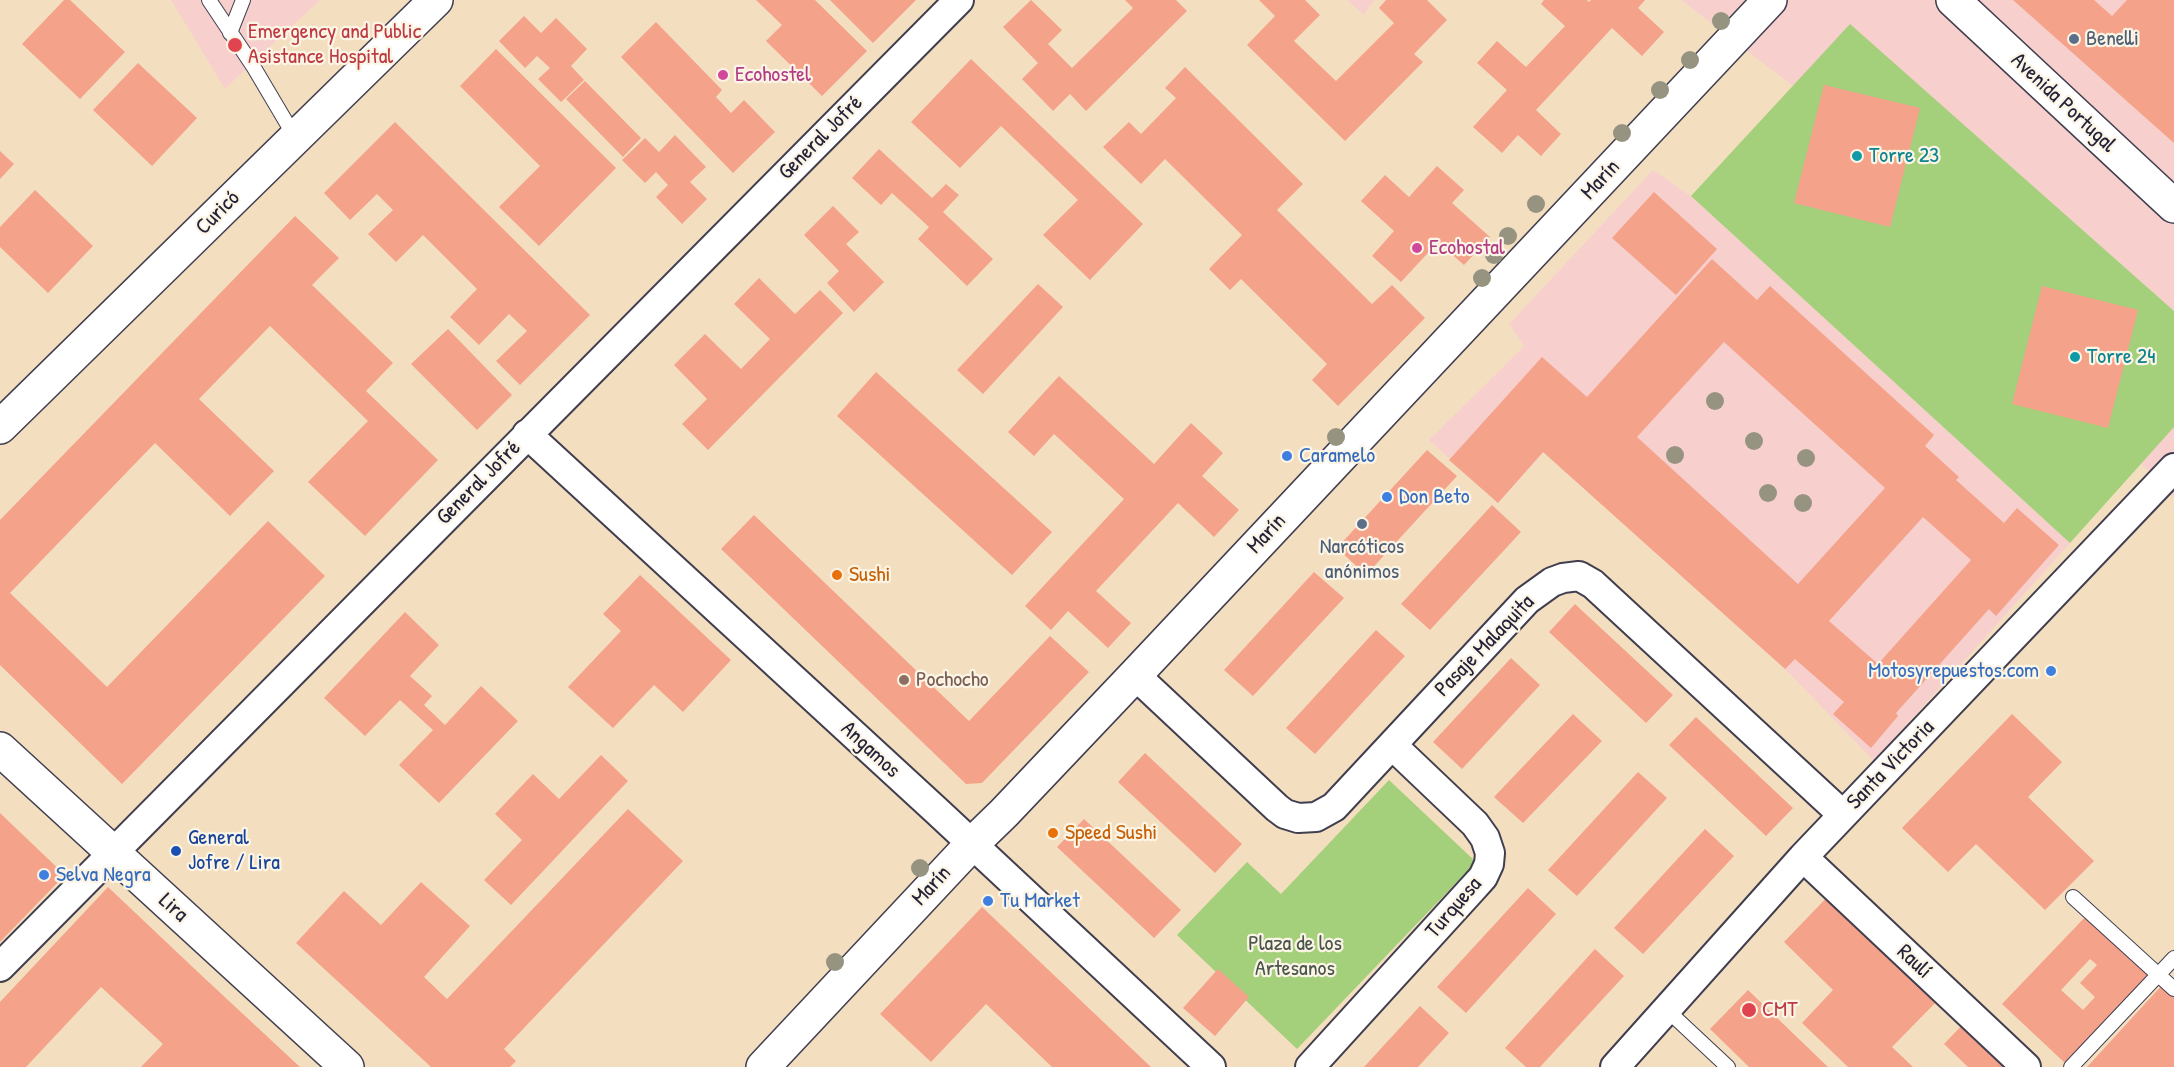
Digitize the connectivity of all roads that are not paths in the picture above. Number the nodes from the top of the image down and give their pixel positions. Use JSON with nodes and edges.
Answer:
{"nodes":[{"id":1,"x":209,"y":0,"type":"edge"},
{"id":2,"x":243,"y":0,"type":"edge"},
{"id":3,"x":436,"y":0,"type":"edge"},
{"id":4,"x":959,"y":0,"type":"edge"},
{"id":5,"x":1770,"y":0,"type":"edge"},
{"id":6,"x":1953,"y":0,"type":"edge"},
{"id":7,"x":230,"y":33,"type":"junction"},
{"id":8,"x":295,"y":137,"type":"junction"},
{"id":9,"x":2174,"y":206,"type":"edge"},
{"id":10,"x":0,"y":427,"type":"edge"},
{"id":11,"x":526,"y":435,"type":"junction"},
{"id":12,"x":2174,"y":468,"type":"edge"},
{"id":13,"x":1135,"y":675,"type":"junction"},
{"id":14,"x":1392,"y":745,"type":"junction"},
{"id":15,"x":0,"y":749,"type":"edge"},
{"id":16,"x":1843,"y":815,"type":"junction"},
{"id":17,"x":971,"y":845,"type":"junction"},
{"id":18,"x":112,"y":852,"type":"junction"},
{"id":19,"x":1803,"y":857,"type":"junction"},
{"id":20,"x":2073,"y":897,"type":"dead end"},
{"id":21,"x":2174,"y":958,"type":"edge"},
{"id":22,"x":0,"y":967,"type":"edge"},
{"id":23,"x":2158,"y":975,"type":"junction"},
{"id":24,"x":2174,"y":989,"type":"edge"},
{"id":25,"x":1667,"y":1010,"type":"junction"},
{"id":26,"x":346,"y":1067,"type":"edge"},
{"id":27,"x":764,"y":1067,"type":"edge"},
{"id":28,"x":1211,"y":1067,"type":"edge"},
{"id":29,"x":1310,"y":1067,"type":"edge"},
{"id":30,"x":1615,"y":1067,"type":"edge"},
{"id":31,"x":1728,"y":1067,"type":"edge"},
{"id":32,"x":2026,"y":1067,"type":"edge"},
{"id":33,"x":2071,"y":1067,"type":"edge"}],
"edges":[{"from":1,"to":7,"type":"lane"},
{"from":2,"to":7,"type":"lane"},
{"from":3,"to":8,"type":"street","name":"Curicó"},
{"from":4,"to":11,"type":"street","name":"General Jofré"},
{"from":5,"to":13,"type":"street","name":"Marín"},
{"from":6,"to":9,"type":"street","name":"Avenida Portugal"},
{"from":7,"to":8,"type":"lane"},
{"from":8,"to":10,"type":"street","name":"Curicó"},
{"from":11,"to":17,"type":"street","name":"Angamos"},
{"from":11,"to":18,"type":"street","name":"General Jofré"},
{"from":12,"to":16,"type":"street","name":"Santa Victoria"},
{"from":13,"to":14,"type":"street","name":"Pasaje Malaquita"},
{"from":13,"to":17,"type":"street","name":"Marín"},
{"from":14,"to":16,"type":"street","name":"Pasaje Malaquita"},
{"from":14,"to":29,"type":"street","name":"Turquesa"},
{"from":15,"to":18,"type":"street","name":"Lira"},
{"from":16,"to":19,"type":"street","name":"Santa Victoria"},
{"from":17,"to":27,"type":"street","name":"Marín"},
{"from":17,"to":28,"type":"street","name":"Angamos"},
{"from":18,"to":22,"type":"street","name":"General Jofré"},
{"from":18,"to":26,"type":"street","name":"Lira"},
{"from":19,"to":25,"type":"street","name":"Santa Victoria"},
{"from":19,"to":32,"type":"street","name":"Raulí"},
{"from":20,"to":23,"type":"lane"},
{"from":21,"to":23,"type":"lane"},
{"from":23,"to":24,"type":"lane"},
{"from":23,"to":33,"type":"lane"},
{"from":25,"to":30,"type":"street","name":"Santa Victoria"},
{"from":25,"to":31,"type":"lane"}]}
